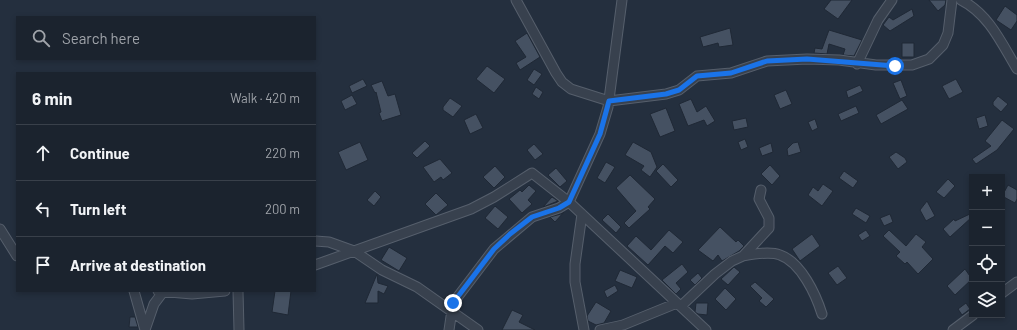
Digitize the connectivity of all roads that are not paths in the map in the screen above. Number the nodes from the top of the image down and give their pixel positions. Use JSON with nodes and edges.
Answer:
{"nodes":[{"id":1,"x":516,"y":0,"type":"edge"},
{"id":2,"x":622,"y":0,"type":"edge"},
{"id":3,"x":892,"y":0,"type":"edge"},
{"id":4,"x":952,"y":0,"type":"edge"},
{"id":5,"x":967,"y":1,"type":"edge"},
{"id":6,"x":857,"y":64,"type":"junction"},
{"id":7,"x":1017,"y":70,"type":"edge"},
{"id":8,"x":609,"y":101,"type":"junction"},
{"id":9,"x":761,"y":190,"type":"dead end"},
{"id":10,"x":569,"y":202,"type":"junction"},
{"id":11,"x":582,"y":214,"type":"junction"},
{"id":12,"x":0,"y":229,"type":"edge"},
{"id":13,"x":316,"y":241,"type":"edge"},
{"id":14,"x":354,"y":251,"type":"junction"},
{"id":15,"x":16,"y":254,"type":"edge"},
{"id":16,"x":743,"y":256,"type":"junction"},
{"id":17,"x":316,"y":265,"type":"edge"},
{"id":18,"x":1017,"y":282,"type":"edge"},
{"id":19,"x":1005,"y":291,"type":"edge"},
{"id":20,"x":134,"y":292,"type":"edge"},
{"id":21,"x":162,"y":292,"type":"edge"},
{"id":22,"x":214,"y":292,"type":"edge"},
{"id":23,"x":238,"y":292,"type":"edge"},
{"id":24,"x":679,"y":305,"type":"junction"},
{"id":25,"x":451,"y":310,"type":"junction"},
{"id":26,"x":822,"y":314,"type":"dead end"},
{"id":27,"x":969,"y":318,"type":"edge"},
{"id":28,"x":145,"y":330,"type":"edge"},
{"id":29,"x":239,"y":330,"type":"edge"},
{"id":30,"x":449,"y":330,"type":"edge"},
{"id":31,"x":478,"y":330,"type":"edge"},
{"id":32,"x":584,"y":330,"type":"edge"},
{"id":33,"x":600,"y":330,"type":"edge"},
{"id":34,"x":706,"y":330,"type":"edge"},
{"id":35,"x":954,"y":330,"type":"edge"}],
"edges":[{"from":1,"to":8,"type":"street"},
{"from":2,"to":8,"type":"street"},
{"from":3,"to":6,"type":"street"},
{"from":4,"to":6,"type":"street"},
{"from":5,"to":7,"type":"street"},
{"from":6,"to":8,"type":"street"},
{"from":8,"to":10,"type":"street"},
{"from":9,"to":16,"type":"street"},
{"from":10,"to":11,"type":"street"},
{"from":10,"to":14,"type":"street"},
{"from":10,"to":25,"type":"street"},
{"from":11,"to":24,"type":"street"},
{"from":11,"to":32,"type":"street"},
{"from":12,"to":15,"type":"street"},
{"from":13,"to":14,"type":"street"},
{"from":14,"to":17,"type":"street"},
{"from":14,"to":25,"type":"street"},
{"from":16,"to":24,"type":"street"},
{"from":16,"to":26,"type":"street"},
{"from":18,"to":19,"type":"street"},
{"from":20,"to":28,"type":"street"},
{"from":21,"to":22,"type":"street"},
{"from":21,"to":28,"type":"street"},
{"from":23,"to":29,"type":"street"},
{"from":24,"to":33,"type":"street"},
{"from":24,"to":34,"type":"street"},
{"from":25,"to":30,"type":"street"},
{"from":25,"to":31,"type":"street"},
{"from":27,"to":35,"type":"street"}]}
